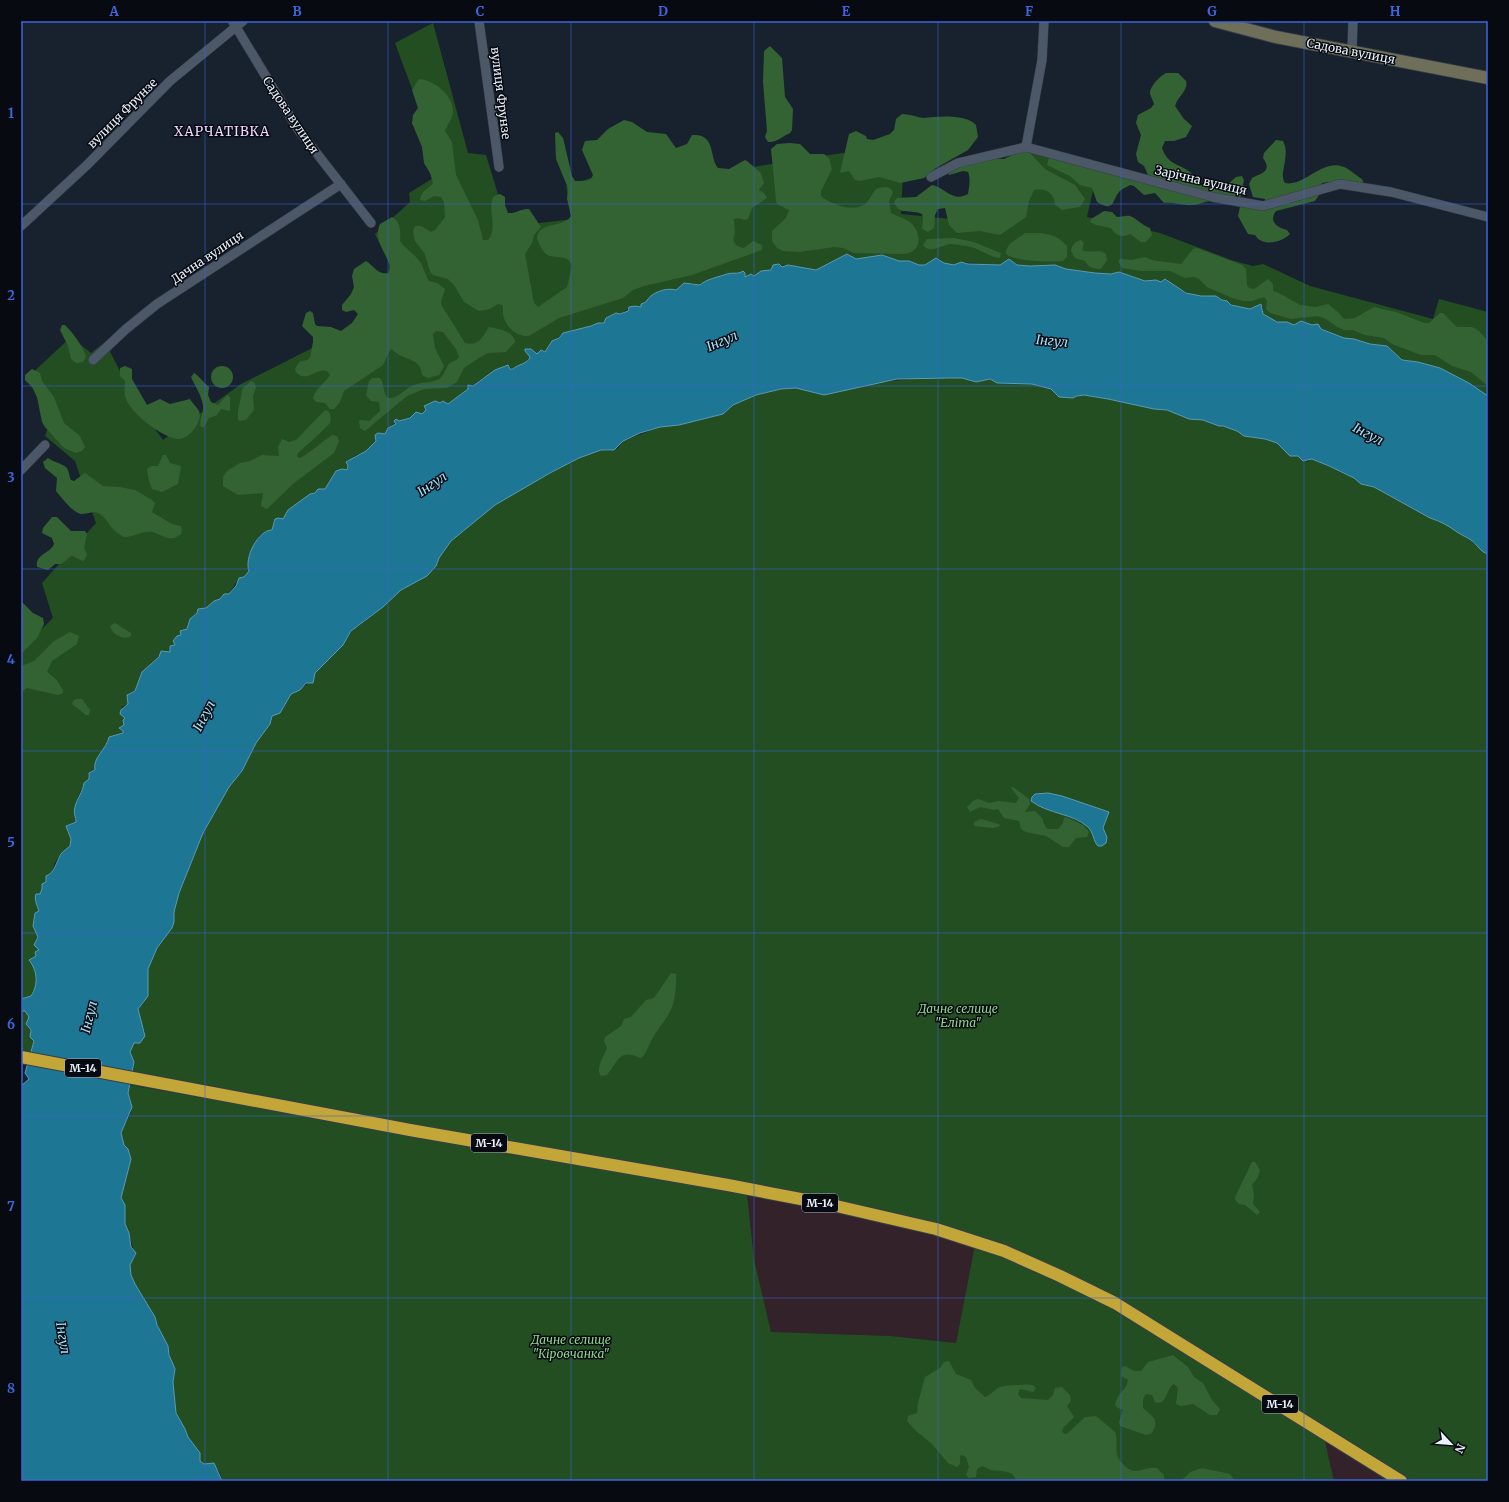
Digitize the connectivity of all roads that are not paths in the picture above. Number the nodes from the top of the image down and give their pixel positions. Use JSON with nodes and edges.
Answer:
{"nodes":[{"id":1,"x":242,"y":21,"type":"edge"},
{"id":2,"x":480,"y":21,"type":"edge"},
{"id":3,"x":1044,"y":21,"type":"edge"},
{"id":4,"x":1215,"y":21,"type":"edge"},
{"id":5,"x":1353,"y":21,"type":"edge"},
{"id":6,"x":233,"y":24,"type":"edge"},
{"id":7,"x":1352,"y":51,"type":"junction"},
{"id":8,"x":1488,"y":78,"type":"edge"},
{"id":9,"x":1026,"y":147,"type":"junction"},
{"id":10,"x":499,"y":167,"type":"dead end"},
{"id":11,"x":931,"y":177,"type":"dead end"},
{"id":12,"x":341,"y":184,"type":"junction"},
{"id":13,"x":1488,"y":218,"type":"edge"},
{"id":14,"x":371,"y":223,"type":"dead end"},
{"id":15,"x":21,"y":226,"type":"edge"},
{"id":16,"x":93,"y":360,"type":"dead end"},
{"id":17,"x":45,"y":445,"type":"dead end"},
{"id":18,"x":21,"y":470,"type":"edge"},
{"id":19,"x":21,"y":1057,"type":"edge"},
{"id":20,"x":1401,"y":1481,"type":"edge"}],
"edges":[{"from":1,"to":6,"type":"street","name":"вулиця Фрунзе"},
{"from":2,"to":10,"type":"street","name":"вулиця Фрунзе"},
{"from":3,"to":9,"type":"street"},
{"from":4,"to":7,"type":"street","name":"Садова вулиця"},
{"from":5,"to":7,"type":"street"},
{"from":6,"to":12,"type":"street","name":"Садова вулиця"},
{"from":6,"to":15,"type":"street","name":"вулиця Фрунзе"},
{"from":7,"to":8,"type":"street","name":"Садова вулиця"},
{"from":9,"to":11,"type":"street","name":"Зарічна вулиця"},
{"from":9,"to":13,"type":"street","name":"Зарічна вулиця"},
{"from":12,"to":14,"type":"street","name":"Садова вулиця"},
{"from":12,"to":16,"type":"street","name":"Дачна вулиця"},
{"from":17,"to":18,"type":"street"},
{"from":19,"to":20,"type":"highway","number":"М-14"}]}
